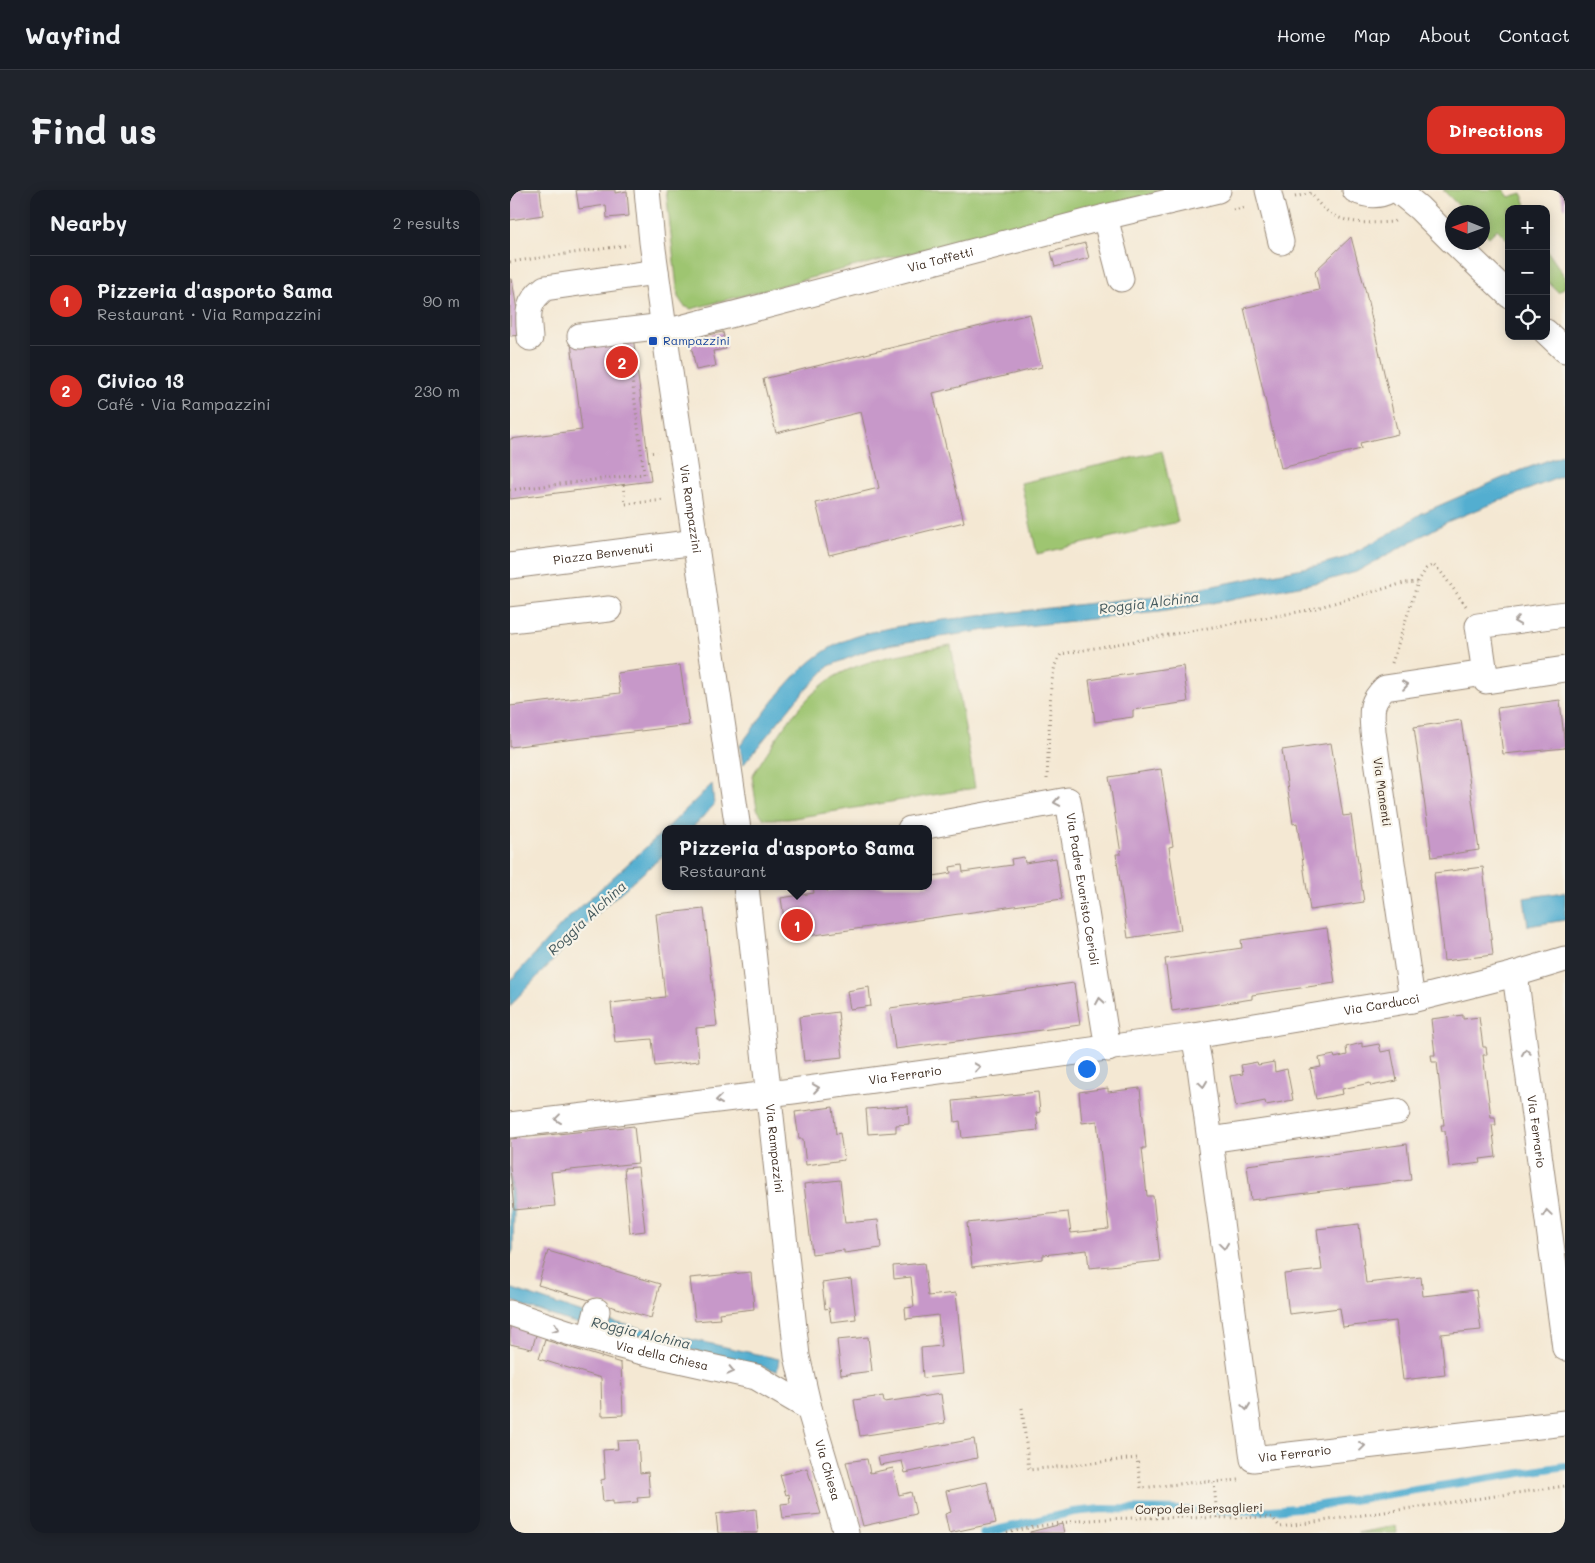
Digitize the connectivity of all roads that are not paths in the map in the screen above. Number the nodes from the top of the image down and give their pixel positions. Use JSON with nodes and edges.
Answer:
{"nodes":[{"id":1,"x":647,"y":190,"type":"edge"},
{"id":2,"x":1218,"y":190,"type":"edge"},
{"id":3,"x":1268,"y":190,"type":"edge"},
{"id":4,"x":1355,"y":190,"type":"edge"},
{"id":5,"x":1390,"y":190,"type":"edge"},
{"id":6,"x":1397,"y":190,"type":"edge"},
{"id":7,"x":1106,"y":217,"type":"junction"},
{"id":8,"x":1445,"y":233,"type":"edge"},
{"id":9,"x":1281,"y":242,"type":"dead end"},
{"id":10,"x":1462,"y":250,"type":"edge"},
{"id":11,"x":656,"y":272,"type":"junction"},
{"id":12,"x":1121,"y":279,"type":"dead end"},
{"id":13,"x":1505,"y":291,"type":"edge"},
{"id":14,"x":664,"y":329,"type":"junction"},
{"id":15,"x":580,"y":336,"type":"dead end"},
{"id":16,"x":1550,"y":336,"type":"edge"},
{"id":17,"x":530,"y":338,"type":"dead end"},
{"id":18,"x":1565,"y":350,"type":"edge"},
{"id":19,"x":696,"y":542,"type":"junction"},
{"id":20,"x":510,"y":566,"type":"edge"},
{"id":21,"x":609,"y":609,"type":"dead end"},
{"id":22,"x":1565,"y":614,"type":"edge"},
{"id":23,"x":510,"y":620,"type":"edge"},
{"id":24,"x":1565,"y":669,"type":"edge"},
{"id":25,"x":1485,"y":673,"type":"junction"},
{"id":26,"x":737,"y":825,"type":"edge"},
{"id":27,"x":931,"y":825,"type":"edge"},
{"id":28,"x":746,"y":890,"type":"edge"},
{"id":29,"x":1565,"y":959,"type":"edge"},
{"id":30,"x":1515,"y":974,"type":"junction"},
{"id":31,"x":1412,"y":1000,"type":"junction"},
{"id":32,"x":1194,"y":1036,"type":"junction"},
{"id":33,"x":1108,"y":1049,"type":"junction"},
{"id":34,"x":768,"y":1094,"type":"junction"},
{"id":35,"x":1398,"y":1112,"type":"dead end"},
{"id":36,"x":510,"y":1125,"type":"edge"},
{"id":37,"x":1210,"y":1140,"type":"junction"},
{"id":38,"x":597,"y":1311,"type":"dead end"},
{"id":39,"x":510,"y":1313,"type":"edge"},
{"id":40,"x":590,"y":1338,"type":"junction"},
{"id":41,"x":1565,"y":1348,"type":"edge"},
{"id":42,"x":809,"y":1408,"type":"junction"},
{"id":43,"x":1565,"y":1423,"type":"edge"},
{"id":44,"x":846,"y":1533,"type":"edge"}],
"edges":[{"from":1,"to":11,"type":"street","name":"Via Rampazzini"},
{"from":2,"to":7,"type":"street","name":"Via Toffetti"},
{"from":3,"to":9,"type":"street"},
{"from":4,"to":5,"type":"street"},
{"from":6,"to":8,"type":"street"},
{"from":7,"to":12,"type":"street"},
{"from":7,"to":14,"type":"street","name":"Via Toffetti"},
{"from":10,"to":13,"type":"street"},
{"from":11,"to":14,"type":"street","name":"Via Rampazzini"},
{"from":11,"to":17,"type":"street"},
{"from":14,"to":15,"type":"street","name":"Via Toffetti"},
{"from":14,"to":19,"type":"street","name":"Via Rampazzini"},
{"from":16,"to":18,"type":"street"},
{"from":19,"to":20,"type":"street","name":"Piazza Benvenuti"},
{"from":19,"to":26,"type":"street","name":"Via Rampazzini"},
{"from":21,"to":23,"type":"street"},
{"from":22,"to":25,"type":"street","one_way":true},
{"from":24,"to":25,"type":"street"},
{"from":31,"to":25,"type":"street","name":"Via Manenti","one_way":true},
{"from":33,"to":27,"type":"street","name":"Via Padre Evaristo Cerioli","one_way":true},
{"from":28,"to":34,"type":"street","name":"Via Rampazzini"},
{"from":29,"to":30,"type":"street","name":"Via Carducci"},
{"from":30,"to":31,"type":"street","name":"Via Carducci"},
{"from":41,"to":30,"type":"street","name":"Via Ferrario","one_way":true},
{"from":31,"to":32,"type":"street","name":"Via Carducci"},
{"from":32,"to":33,"type":"street","name":"Via Ferrario"},
{"from":32,"to":37,"type":"street","name":"Via Ferrario","one_way":true},
{"from":34,"to":33,"type":"street","name":"Via Ferrario","one_way":true},
{"from":34,"to":36,"type":"street","name":"Via Ferrario","one_way":true},
{"from":34,"to":42,"type":"street","name":"Via Rampazzini"},
{"from":35,"to":37,"type":"street"},
{"from":37,"to":43,"type":"street","name":"Via Ferrario","one_way":true},
{"from":38,"to":40,"type":"street"},
{"from":39,"to":40,"type":"street","name":"Via della Chiesa","one_way":true},
{"from":40,"to":42,"type":"street","name":"Via della Chiesa","one_way":true},
{"from":42,"to":44,"type":"street","name":"Via Chiesa"}]}
